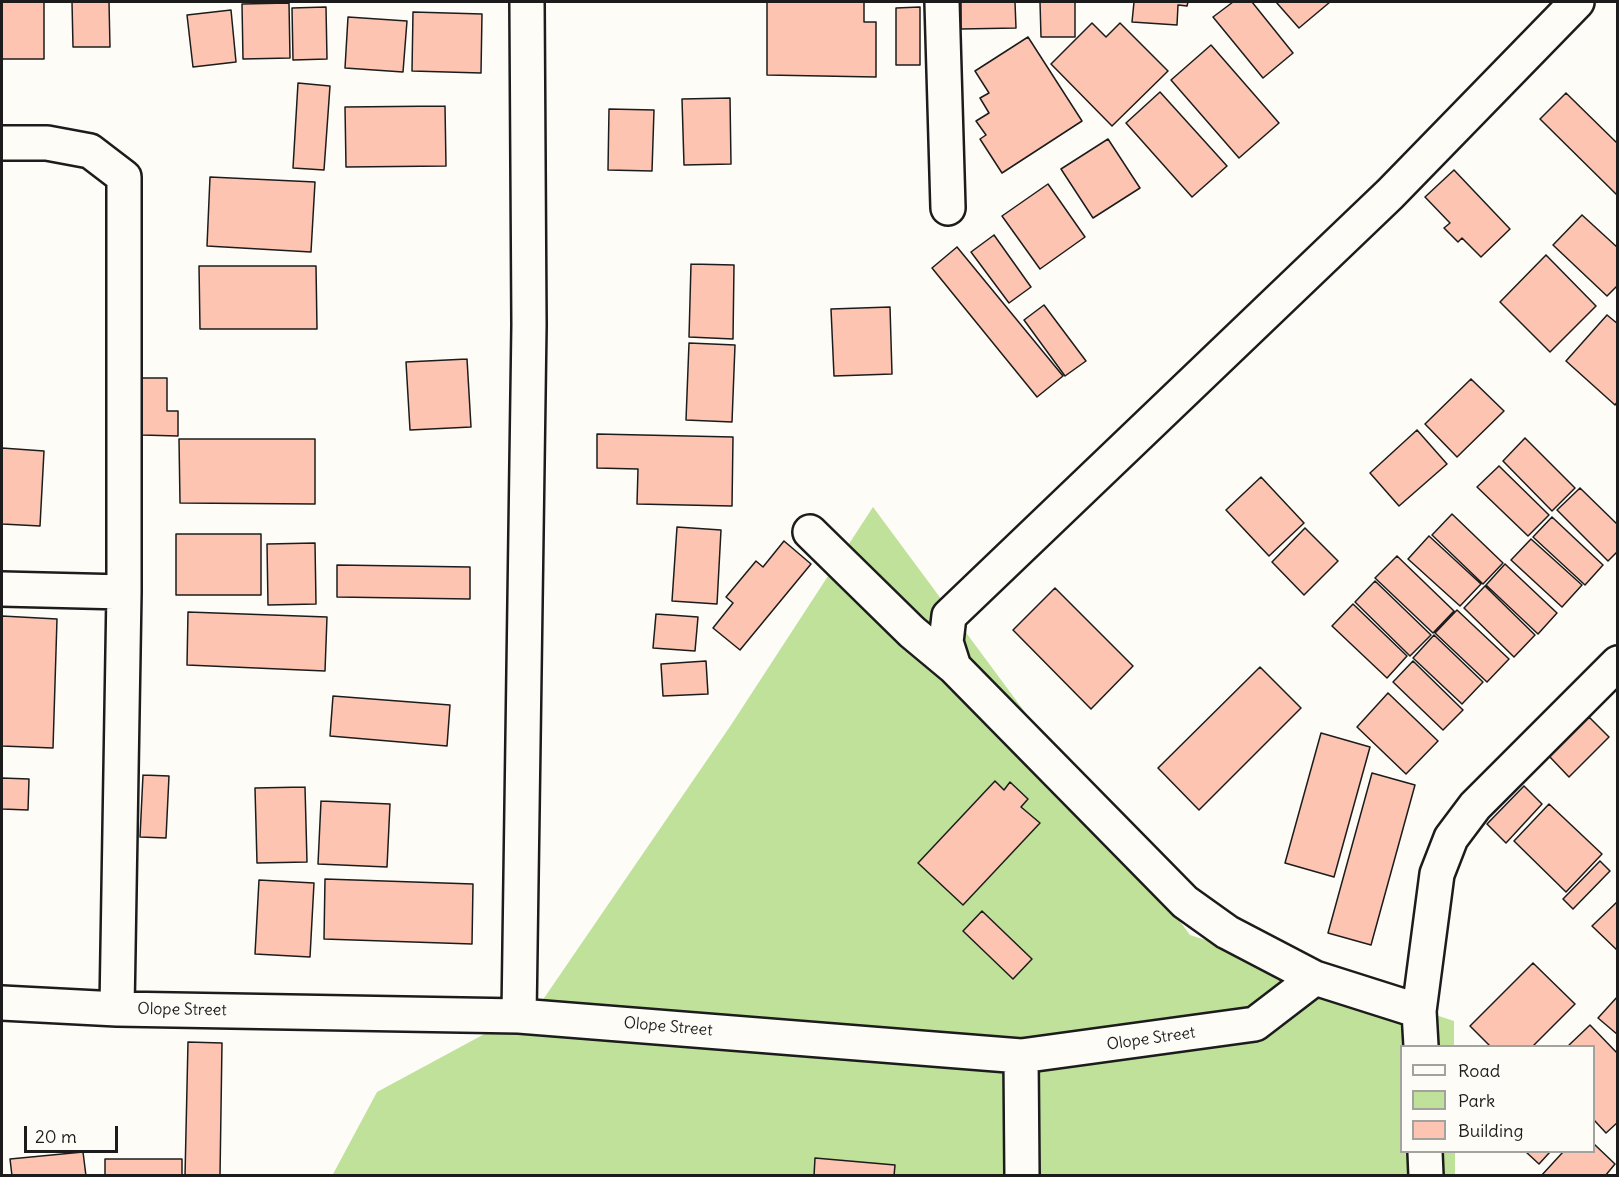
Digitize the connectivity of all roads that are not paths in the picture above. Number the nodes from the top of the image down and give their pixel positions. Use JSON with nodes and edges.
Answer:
{"nodes":[{"id":1,"x":527,"y":2,"type":"edge"},
{"id":2,"x":942,"y":2,"type":"edge"},
{"id":3,"x":1577,"y":2,"type":"edge"},
{"id":4,"x":2,"y":143,"type":"edge"},
{"id":5,"x":948,"y":208,"type":"dead end"},
{"id":6,"x":810,"y":532,"type":"dead end"},
{"id":7,"x":2,"y":590,"type":"edge"},
{"id":8,"x":124,"y":592,"type":"junction"},
{"id":9,"x":1617,"y":663,"type":"edge"},
{"id":10,"x":954,"y":667,"type":"junction"},
{"id":11,"x":1315,"y":978,"type":"junction"},
{"id":12,"x":2,"y":1003,"type":"edge"},
{"id":13,"x":117,"y":1009,"type":"junction"},
{"id":14,"x":1419,"y":1011,"type":"junction"},
{"id":15,"x":519,"y":1016,"type":"junction"},
{"id":16,"x":1421,"y":1045,"type":"edge"},
{"id":17,"x":1021,"y":1056,"type":"junction"},
{"id":18,"x":1425,"y":1153,"type":"edge"},
{"id":19,"x":1022,"y":1176,"type":"edge"},
{"id":20,"x":1426,"y":1176,"type":"edge"}],
"edges":[{"from":1,"to":15,"type":"street"},
{"from":2,"to":5,"type":"street"},
{"from":3,"to":10,"type":"street"},
{"from":4,"to":8,"type":"street"},
{"from":6,"to":10,"type":"street"},
{"from":7,"to":8,"type":"street"},
{"from":8,"to":13,"type":"street"},
{"from":9,"to":14,"type":"street"},
{"from":10,"to":11,"type":"street"},
{"from":11,"to":14,"type":"street"},
{"from":11,"to":17,"type":"street","name":"Olope Street"},
{"from":12,"to":13,"type":"street","name":"Olope Street"},
{"from":13,"to":15,"type":"street","name":"Olope Street"},
{"from":14,"to":16,"type":"street"},
{"from":15,"to":17,"type":"street","name":"Olope Street"},
{"from":17,"to":19,"type":"street"},
{"from":18,"to":20,"type":"street"}]}
